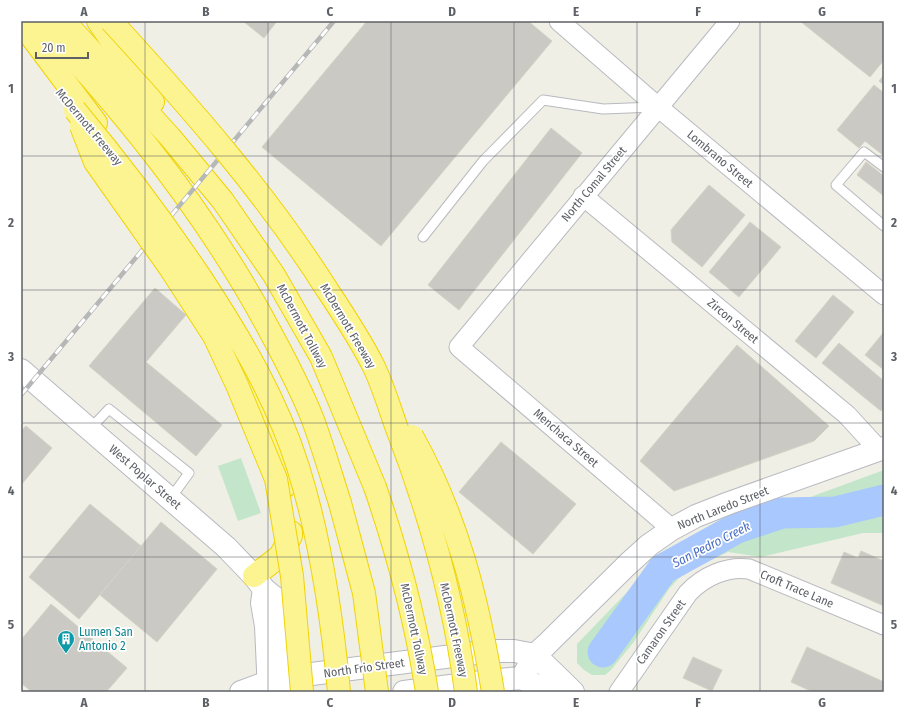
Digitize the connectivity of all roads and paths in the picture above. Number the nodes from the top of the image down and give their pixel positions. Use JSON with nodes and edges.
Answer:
{"nodes":[{"id":1,"x":39,"y":21,"type":"edge"},
{"id":2,"x":64,"y":21,"type":"edge"},
{"id":3,"x":98,"y":21,"type":"edge"},
{"id":4,"x":112,"y":21,"type":"edge"},
{"id":5,"x":559,"y":21,"type":"edge"},
{"id":6,"x":730,"y":21,"type":"edge"},
{"id":7,"x":21,"y":23,"type":"edge"},
{"id":8,"x":21,"y":50,"type":"edge"},
{"id":9,"x":658,"y":107,"type":"junction"},
{"id":10,"x":75,"y":110,"type":"junction"},
{"id":11,"x":884,"y":167,"type":"edge"},
{"id":12,"x":205,"y":180,"type":"junction"},
{"id":13,"x":583,"y":196,"type":"junction"},
{"id":14,"x":883,"y":224,"type":"edge"},
{"id":15,"x":423,"y":237,"type":"dead end"},
{"id":16,"x":884,"y":296,"type":"edge"},
{"id":17,"x":460,"y":347,"type":"joint"},
{"id":18,"x":374,"y":367,"type":"junction"},
{"id":19,"x":21,"y":370,"type":"edge"},
{"id":20,"x":90,"y":429,"type":"junction"},
{"id":21,"x":882,"y":449,"type":"edge"},
{"id":22,"x":170,"y":499,"type":"junction"},
{"id":23,"x":672,"y":529,"type":"junction"},
{"id":24,"x":708,"y":577,"type":"joint"},
{"id":25,"x":259,"y":582,"type":"junction"},
{"id":26,"x":884,"y":625,"type":"edge"},
{"id":27,"x":536,"y":655,"type":"junction"},
{"id":28,"x":522,"y":678,"type":"junction"},
{"id":29,"x":283,"y":687,"type":"edge"},
{"id":30,"x":241,"y":692,"type":"edge"},
{"id":31,"x":338,"y":692,"type":"edge"},
{"id":32,"x":377,"y":692,"type":"edge"},
{"id":33,"x":404,"y":692,"type":"edge"},
{"id":34,"x":427,"y":692,"type":"edge"},
{"id":35,"x":466,"y":692,"type":"edge"},
{"id":36,"x":493,"y":692,"type":"edge"},
{"id":37,"x":548,"y":692,"type":"edge"},
{"id":38,"x":573,"y":692,"type":"edge"},
{"id":39,"x":619,"y":692,"type":"edge"}],
"edges":[{"from":1,"to":32,"type":"highway","bridge":true},
{"from":2,"to":12,"type":"highway","name":"McDermott Tollway"},
{"from":3,"to":12,"type":"highway"},
{"from":4,"to":18,"type":"highway","name":"McDermott Freeway","bridge":true},
{"from":5,"to":9,"type":"street","name":"Lombrano Street"},
{"from":6,"to":9,"type":"street","name":"North Comal Street"},
{"from":7,"to":25,"type":"highway"},
{"from":8,"to":10,"type":"highway","name":"McDermott Freeway"},
{"from":9,"to":13,"type":"street","name":"North Comal Street"},
{"from":9,"to":15,"type":"lane"},
{"from":9,"to":16,"type":"street","name":"Lombrano Street"},
{"from":10,"to":29,"type":"highway","bridge":true},
{"from":10,"to":31,"type":"highway","name":"McDermott Freeway","bridge":true},
{"from":11,"to":14,"type":"lane"},
{"from":12,"to":34,"type":"highway","name":"McDermott Tollway","bridge":true},
{"from":13,"to":17,"type":"street","name":"North Comal Street"},
{"from":13,"to":21,"type":"street","name":"Zircon Street"},
{"from":17,"to":23,"type":"street","name":"Menchaca Street"},
{"from":18,"to":35,"type":"highway","name":"McDermott Freeway","bridge":true},
{"from":18,"to":36,"type":"highway","bridge":true},
{"from":19,"to":20,"type":"main road","name":"West Poplar Street"},
{"from":20,"to":22,"type":"main road","name":"West Poplar Street"},
{"from":20,"to":22,"type":"lane"},
{"from":21,"to":23,"type":"main road","name":"North Laredo Street"},
{"from":22,"to":25,"type":"main road","name":"West Poplar Street"},
{"from":23,"to":27,"type":"main road","name":"North Laredo Street"},
{"from":24,"to":26,"type":"street","name":"Croft Trace Lane"},
{"from":24,"to":39,"type":"street","name":"Camaron Street"},
{"from":25,"to":29,"type":"main road"},
{"from":27,"to":28,"type":"main road","name":"North Laredo Street"},
{"from":27,"to":29,"type":"main road","name":"North Frio Street"},
{"from":27,"to":38,"type":"main road"},
{"from":28,"to":33,"type":"main road"},
{"from":28,"to":37,"type":"main road"},
{"from":29,"to":30,"type":"main road","name":"North Frio Street"}]}
